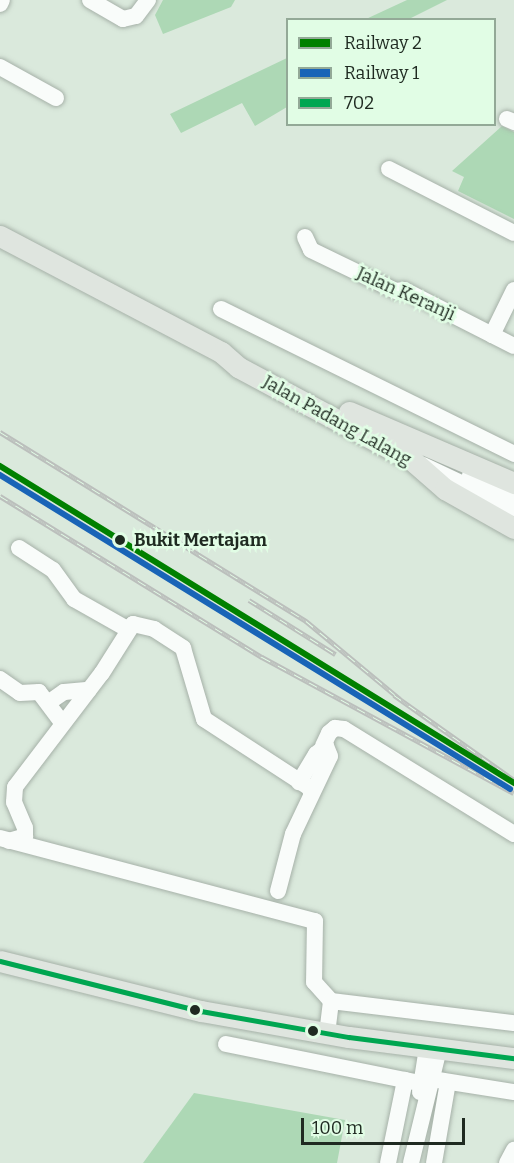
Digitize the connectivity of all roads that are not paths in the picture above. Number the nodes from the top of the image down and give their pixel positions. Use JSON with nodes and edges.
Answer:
{"nodes":[{"id":1,"x":90,"y":0,"type":"edge"},
{"id":2,"x":148,"y":0,"type":"edge"},
{"id":3,"x":0,"y":67,"type":"edge"},
{"id":4,"x":56,"y":98,"type":"dead end"},
{"id":5,"x":389,"y":169,"type":"dead end"},
{"id":6,"x":514,"y":233,"type":"edge"},
{"id":7,"x":0,"y":236,"type":"edge"},
{"id":8,"x":305,"y":237,"type":"dead end"},
{"id":9,"x":514,"y":290,"type":"edge"},
{"id":10,"x":221,"y":309,"type":"dead end"},
{"id":11,"x":492,"y":335,"type":"junction"},
{"id":12,"x":514,"y":346,"type":"edge"},
{"id":13,"x":221,"y":352,"type":"junction"},
{"id":14,"x":365,"y":420,"type":"junction"},
{"id":15,"x":514,"y":454,"type":"edge"},
{"id":16,"x":412,"y":460,"type":"junction"},
{"id":17,"x":514,"y":483,"type":"edge"},
{"id":18,"x":514,"y":495,"type":"edge"},
{"id":19,"x":514,"y":508,"type":"edge"},
{"id":20,"x":514,"y":528,"type":"edge"},
{"id":21,"x":19,"y":548,"type":"dead end"},
{"id":22,"x":126,"y":629,"type":"junction"},
{"id":23,"x":0,"y":679,"type":"edge"},
{"id":24,"x":88,"y":690,"type":"junction"},
{"id":25,"x":48,"y":703,"type":"junction"},
{"id":26,"x":62,"y":722,"type":"junction"},
{"id":27,"x":305,"y":787,"type":"junction"},
{"id":28,"x":514,"y":834,"type":"edge"},
{"id":29,"x":4,"y":839,"type":"edge"},
{"id":30,"x":278,"y":891,"type":"dead end"},
{"id":31,"x":0,"y":961,"type":"edge"},
{"id":32,"x":331,"y":1001,"type":"junction"},
{"id":33,"x":514,"y":1023,"type":"edge"},
{"id":34,"x":327,"y":1034,"type":"junction"},
{"id":35,"x":354,"y":1034,"type":"junction"},
{"id":36,"x":226,"y":1044,"type":"dead end"},
{"id":37,"x":514,"y":1044,"type":"edge"},
{"id":38,"x":433,"y":1049,"type":"junction"},
{"id":39,"x":514,"y":1058,"type":"edge"},
{"id":40,"x":427,"y":1081,"type":"junction"},
{"id":41,"x":514,"y":1092,"type":"edge"},
{"id":42,"x":514,"y":1150,"type":"edge"},
{"id":43,"x":388,"y":1163,"type":"edge"},
{"id":44,"x":411,"y":1163,"type":"edge"},
{"id":45,"x":434,"y":1163,"type":"edge"},
{"id":46,"x":507,"y":1163,"type":"edge"}],
"edges":[{"from":1,"to":2,"type":"street"},
{"from":3,"to":4,"type":"street"},
{"from":5,"to":6,"type":"street"},
{"from":7,"to":13,"type":"main road","name":"Jalan Padang Lalang"},
{"from":8,"to":11,"type":"street","name":"Jalan Keranji"},
{"from":9,"to":11,"type":"street"},
{"from":10,"to":15,"type":"street"},
{"from":11,"to":12,"type":"street","name":"Jalan Keranji"},
{"from":13,"to":14,"type":"main road","name":"Jalan Padang Lalang"},
{"from":13,"to":16,"type":"main road","name":"Jalan Padang Lalang"},
{"from":14,"to":17,"type":"main road","name":"Jalan Padang Lalang"},
{"from":14,"to":18,"type":"street"},
{"from":16,"to":19,"type":"street"},
{"from":16,"to":20,"type":"main road","name":"Jalan Padang Lalang"},
{"from":21,"to":22,"type":"street"},
{"from":22,"to":24,"type":"street"},
{"from":22,"to":27,"type":"street"},
{"from":23,"to":25,"type":"street"},
{"from":24,"to":25,"type":"street"},
{"from":24,"to":26,"type":"street"},
{"from":25,"to":26,"type":"street"},
{"from":26,"to":29,"type":"street"},
{"from":27,"to":28,"type":"street"},
{"from":27,"to":30,"type":"street"},
{"from":29,"to":32,"type":"street"},
{"from":31,"to":34,"type":"main road"},
{"from":32,"to":33,"type":"street"},
{"from":32,"to":34,"type":"street"},
{"from":34,"to":35,"type":"main road"},
{"from":35,"to":37,"type":"main road"},
{"from":35,"to":38,"type":"main road"},
{"from":36,"to":40,"type":"street"},
{"from":38,"to":39,"type":"main road"},
{"from":38,"to":40,"type":"street"},
{"from":40,"to":41,"type":"street"},
{"from":40,"to":43,"type":"street"},
{"from":40,"to":44,"type":"street"},
{"from":40,"to":45,"type":"street"},
{"from":42,"to":46,"type":"street"}]}
